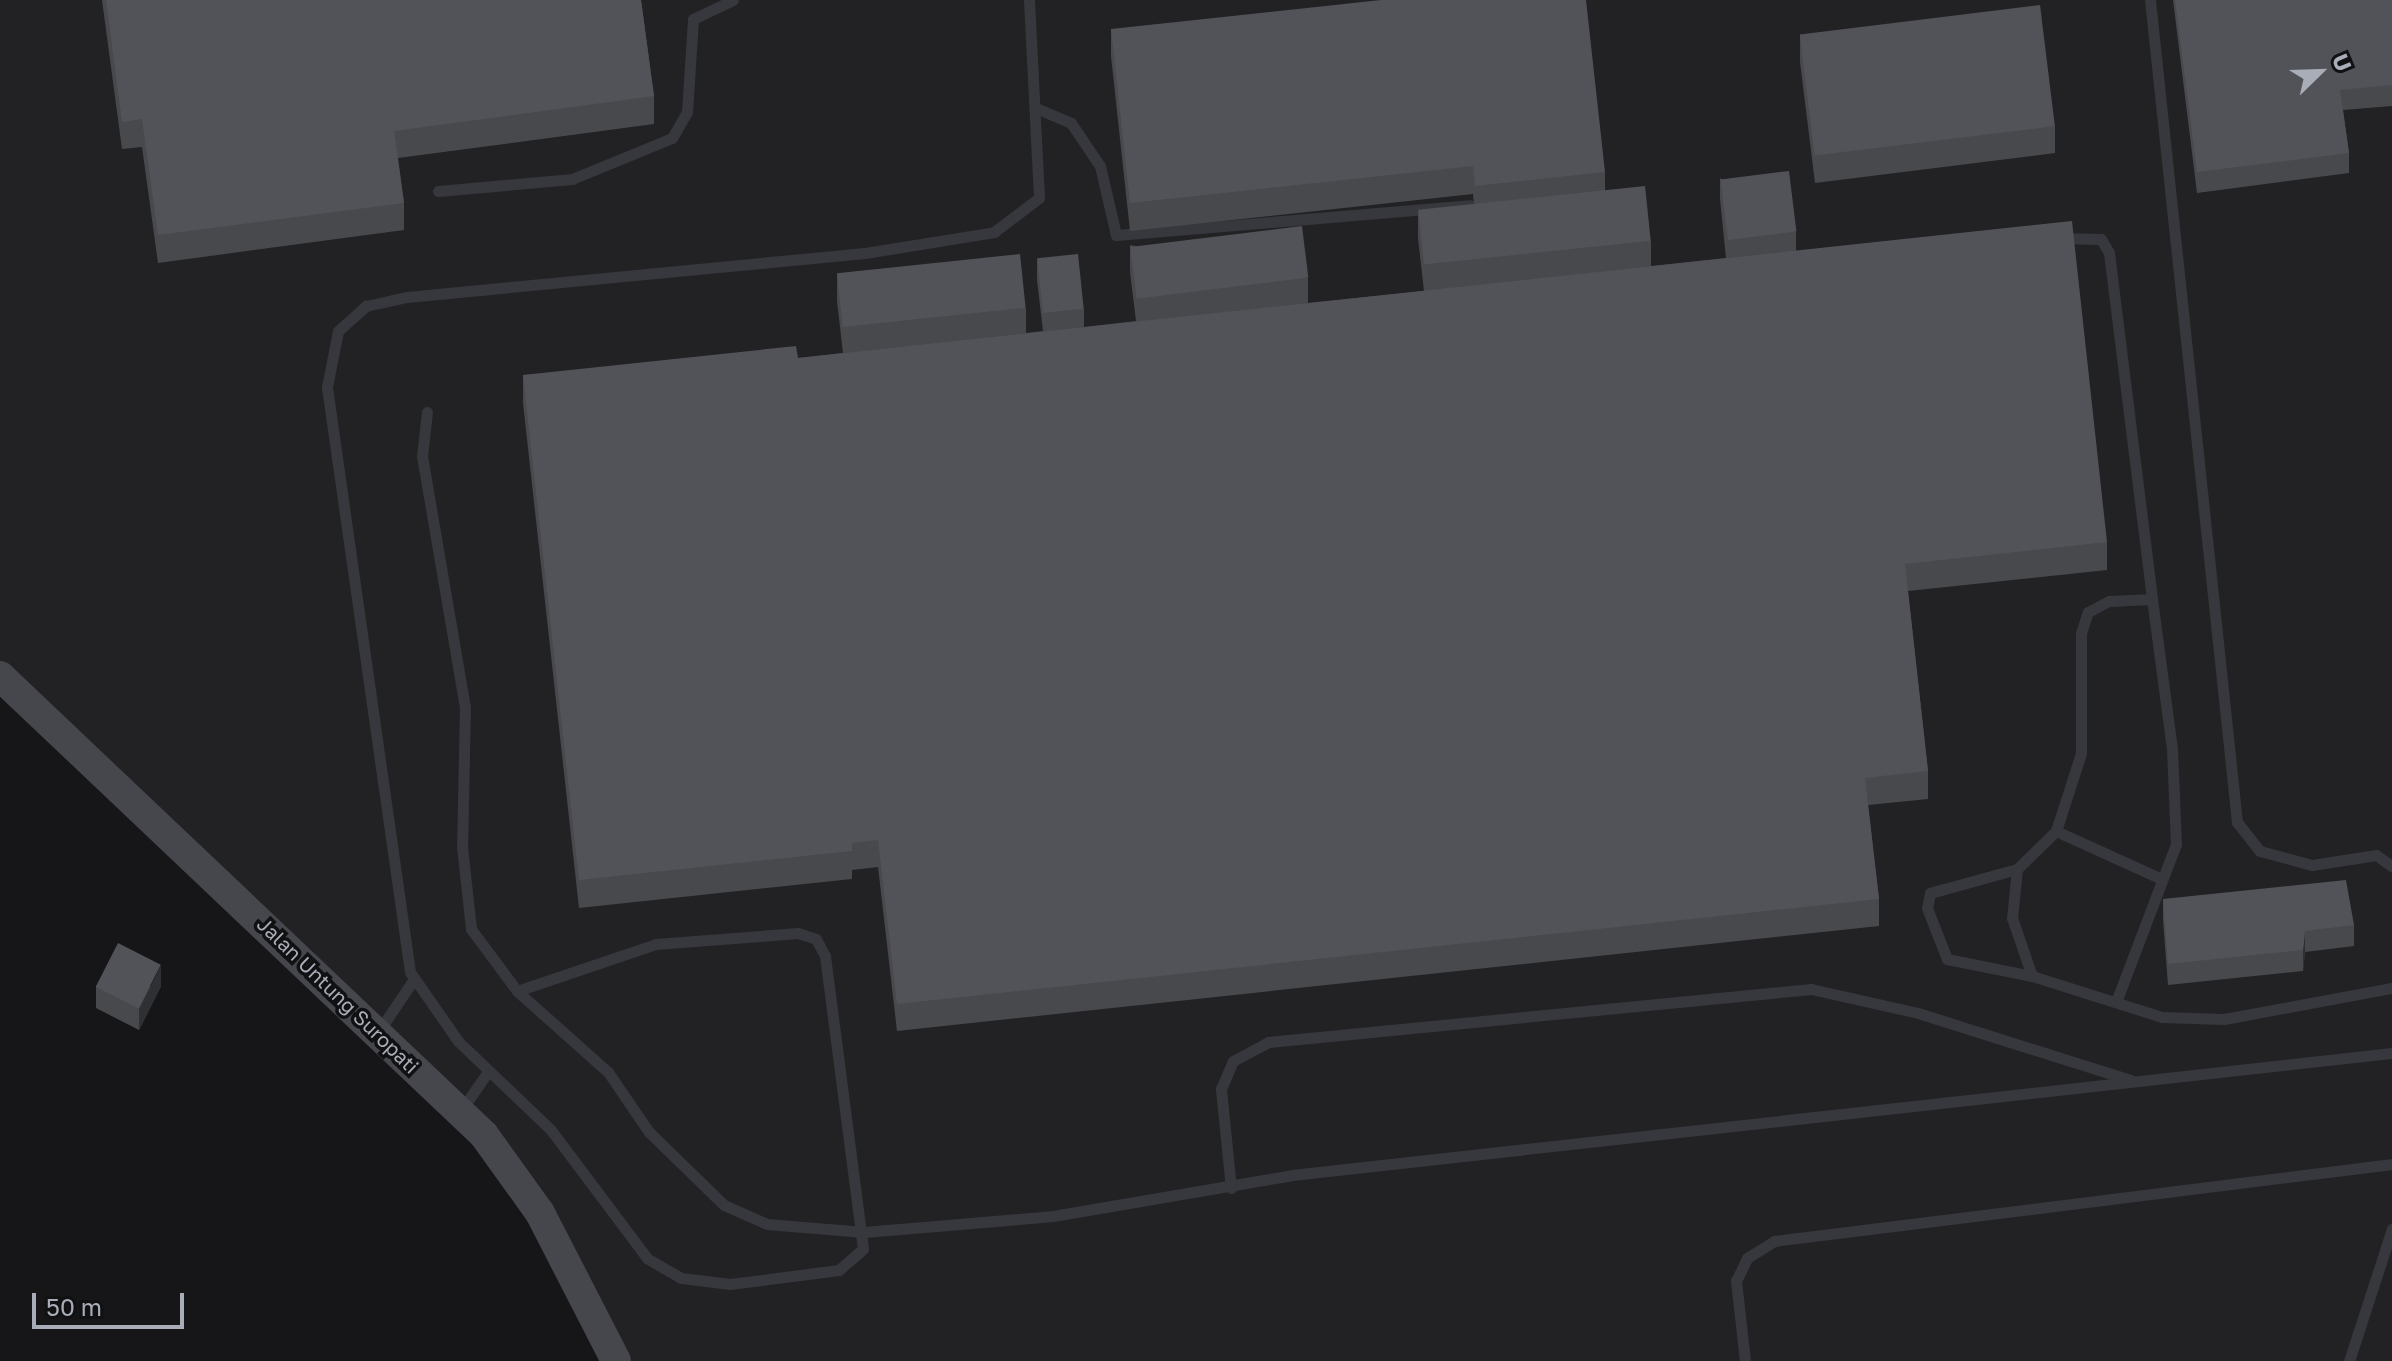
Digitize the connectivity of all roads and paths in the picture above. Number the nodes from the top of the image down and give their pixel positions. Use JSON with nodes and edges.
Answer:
{"nodes":[{"id":1,"x":733,"y":0,"type":"edge"},
{"id":2,"x":1029,"y":0,"type":"edge"},
{"id":3,"x":2150,"y":0,"type":"edge"},
{"id":4,"x":1036,"y":108,"type":"junction"},
{"id":5,"x":438,"y":191,"type":"dead end"},
{"id":6,"x":1470,"y":205,"type":"edge"},
{"id":7,"x":2038,"y":240,"type":"edge"},
{"id":8,"x":427,"y":412,"type":"dead end"},
{"id":9,"x":2152,"y":599,"type":"junction"},
{"id":10,"x":0,"y":676,"type":"edge"},
{"id":11,"x":2056,"y":831,"type":"junction"},
{"id":12,"x":2392,"y":866,"type":"edge"},
{"id":13,"x":2017,"y":869,"type":"junction"},
{"id":14,"x":2162,"y":879,"type":"junction"},
{"id":15,"x":2032,"y":976,"type":"junction"},
{"id":16,"x":414,"y":979,"type":"junction"},
{"id":17,"x":2392,"y":988,"type":"edge"},
{"id":18,"x":517,"y":991,"type":"junction"},
{"id":19,"x":2116,"y":1002,"type":"junction"},
{"id":20,"x":377,"y":1033,"type":"junction"},
{"id":21,"x":2392,"y":1053,"type":"edge"},
{"id":22,"x":487,"y":1073,"type":"junction"},
{"id":23,"x":2135,"y":1082,"type":"junction"},
{"id":24,"x":460,"y":1112,"type":"junction"},
{"id":25,"x":2392,"y":1164,"type":"edge"},
{"id":26,"x":1231,"y":1188,"type":"junction"},
{"id":27,"x":2392,"y":1229,"type":"edge"},
{"id":28,"x":864,"y":1232,"type":"junction"},
{"id":29,"x":616,"y":1361,"type":"edge"},
{"id":30,"x":1745,"y":1361,"type":"edge"},
{"id":31,"x":2349,"y":1361,"type":"edge"}],
"edges":[{"from":1,"to":5,"type":"lane"},
{"from":2,"to":4,"type":"lane"},
{"from":3,"to":12,"type":"lane"},
{"from":4,"to":6,"type":"lane"},
{"from":4,"to":16,"type":"lane"},
{"from":7,"to":9,"type":"lane"},
{"from":8,"to":18,"type":"lane"},
{"from":9,"to":11,"type":"lane"},
{"from":9,"to":14,"type":"lane"},
{"from":10,"to":20,"type":"main road","name":"Jalan Untung Suropati"},
{"from":11,"to":13,"type":"lane"},
{"from":11,"to":14,"type":"lane"},
{"from":13,"to":15,"type":"lane"},
{"from":13,"to":15,"type":"lane"},
{"from":14,"to":19,"type":"lane"},
{"from":15,"to":19,"type":"lane"},
{"from":16,"to":20,"type":"lane"},
{"from":16,"to":22,"type":"lane"},
{"from":17,"to":19,"type":"lane"},
{"from":18,"to":28,"type":"lane"},
{"from":18,"to":28,"type":"lane"},
{"from":20,"to":24,"type":"main road","name":"Jalan Untung Suropati"},
{"from":21,"to":23,"type":"lane"},
{"from":22,"to":24,"type":"lane"},
{"from":22,"to":28,"type":"lane"},
{"from":23,"to":26,"type":"lane"},
{"from":23,"to":26,"type":"lane"},
{"from":24,"to":29,"type":"main road","name":"Jalan Untung Suropati"},
{"from":25,"to":30,"type":"lane"},
{"from":26,"to":28,"type":"lane"},
{"from":27,"to":31,"type":"lane"}]}
